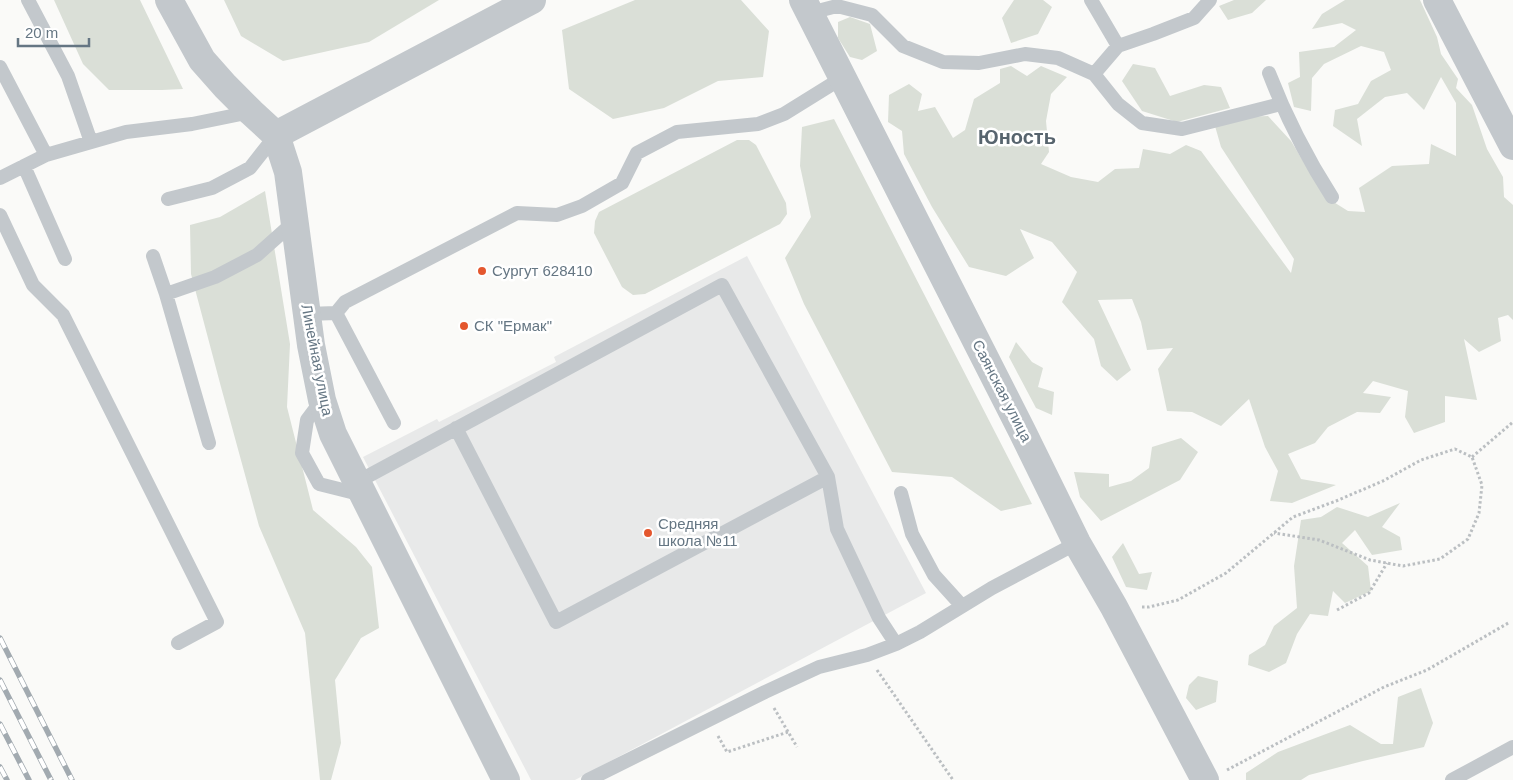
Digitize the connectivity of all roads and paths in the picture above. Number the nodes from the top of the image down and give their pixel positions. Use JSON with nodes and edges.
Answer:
{"nodes":[{"id":1,"x":28,"y":0,"type":"edge"},
{"id":2,"x":169,"y":0,"type":"edge"},
{"id":3,"x":532,"y":0,"type":"edge"},
{"id":4,"x":854,"y":0,"type":"edge"},
{"id":5,"x":1091,"y":0,"type":"edge"},
{"id":6,"x":1210,"y":0,"type":"edge"},
{"id":7,"x":1438,"y":0,"type":"edge"},
{"id":8,"x":837,"y":6,"type":"junction"},
{"id":9,"x":807,"y":7,"type":"edge"},
{"id":10,"x":1118,"y":46,"type":"junction"},
{"id":11,"x":0,"y":67,"type":"edge"},
{"id":12,"x":1269,"y":73,"type":"dead end"},
{"id":13,"x":1094,"y":74,"type":"junction"},
{"id":14,"x":842,"y":78,"type":"junction"},
{"id":15,"x":1281,"y":104,"type":"junction"},
{"id":16,"x":251,"y":112,"type":"junction"},
{"id":17,"x":276,"y":135,"type":"junction"},
{"id":18,"x":91,"y":142,"type":"junction"},
{"id":19,"x":1513,"y":146,"type":"edge"},
{"id":20,"x":46,"y":155,"type":"junction"},
{"id":21,"x":24,"y":166,"type":"junction"},
{"id":22,"x":0,"y":178,"type":"edge"},
{"id":23,"x":1332,"y":197,"type":"dead end"},
{"id":24,"x":168,"y":199,"type":"dead end"},
{"id":25,"x":0,"y":215,"type":"edge"},
{"id":26,"x":294,"y":222,"type":"junction"},
{"id":27,"x":152,"y":256,"type":"dead end"},
{"id":28,"x":65,"y":259,"type":"dead end"},
{"id":29,"x":166,"y":294,"type":"junction"},
{"id":30,"x":336,"y":313,"type":"junction"},
{"id":31,"x":306,"y":314,"type":"junction"},
{"id":32,"x":322,"y":400,"type":"junction"},
{"id":33,"x":1512,"y":422,"type":"edge"},
{"id":34,"x":394,"y":423,"type":"dead end"},
{"id":35,"x":456,"y":428,"type":"junction"},
{"id":36,"x":209,"y":443,"type":"dead end"},
{"id":37,"x":1472,"y":457,"type":"junction"},
{"id":38,"x":828,"y":477,"type":"junction"},
{"id":39,"x":360,"y":489,"type":"junction"},
{"id":40,"x":901,"y":493,"type":"dead end"},
{"id":41,"x":1274,"y":533,"type":"junction"},
{"id":42,"x":1077,"y":543,"type":"junction"},
{"id":43,"x":1387,"y":563,"type":"junction"},
{"id":44,"x":962,"y":606,"type":"junction"},
{"id":45,"x":1114,"y":606,"type":"junction"},
{"id":46,"x":1337,"y":610,"type":"dead end"},
{"id":47,"x":1510,"y":622,"type":"dead end"},
{"id":48,"x":178,"y":643,"type":"dead end"},
{"id":49,"x":896,"y":644,"type":"junction"},
{"id":50,"x":867,"y":654,"type":"junction"},
{"id":51,"x":765,"y":692,"type":"junction"},
{"id":52,"x":709,"y":720,"type":"junction"},
{"id":53,"x":788,"y":732,"type":"junction"},
{"id":54,"x":797,"y":747,"type":"dead end"},
{"id":55,"x":1513,"y":747,"type":"edge"},
{"id":56,"x":1215,"y":775,"type":"edge"},
{"id":57,"x":506,"y":780,"type":"edge"},
{"id":58,"x":588,"y":780,"type":"edge"},
{"id":59,"x":953,"y":780,"type":"edge"},
{"id":60,"x":1452,"y":780,"type":"edge"}],
"edges":[{"from":1,"to":18,"type":"lane"},
{"from":2,"to":16,"type":"street","name":"Линейная улица"},
{"from":3,"to":17,"type":"street"},
{"from":4,"to":8,"type":"lane"},
{"from":5,"to":10,"type":"lane"},
{"from":6,"to":10,"type":"lane"},
{"from":7,"to":19,"type":"street"},
{"from":8,"to":9,"type":"lane"},
{"from":8,"to":13,"type":"lane"},
{"from":9,"to":14,"type":"street","name":"Саянская улица"},
{"from":10,"to":13,"type":"lane"},
{"from":11,"to":20,"type":"lane"},
{"from":12,"to":15,"type":"lane"},
{"from":13,"to":15,"type":"lane"},
{"from":14,"to":30,"type":"lane"},
{"from":14,"to":42,"type":"street","name":"Саянская улица"},
{"from":15,"to":23,"type":"lane"},
{"from":16,"to":17,"type":"street","name":"Линейная улица"},
{"from":16,"to":18,"type":"lane"},
{"from":17,"to":24,"type":"lane"},
{"from":17,"to":26,"type":"street","name":"Линейная улица"},
{"from":18,"to":20,"type":"lane"},
{"from":20,"to":21,"type":"lane"},
{"from":21,"to":22,"type":"lane"},
{"from":21,"to":28,"type":"lane"},
{"from":25,"to":48,"type":"lane"},
{"from":26,"to":29,"type":"lane"},
{"from":26,"to":31,"type":"street","name":"Линейная улица"},
{"from":27,"to":29,"type":"lane"},
{"from":29,"to":36,"type":"lane"},
{"from":30,"to":31,"type":"lane"},
{"from":30,"to":34,"type":"lane"},
{"from":31,"to":32,"type":"street","name":"Линейная улица"},
{"from":32,"to":39,"type":"street","name":"Линейная улица"},
{"from":32,"to":39,"type":"lane"},
{"from":33,"to":37,"type":"path"},
{"from":35,"to":38,"type":"lane"},
{"from":35,"to":38,"type":"lane"},
{"from":35,"to":39,"type":"lane"},
{"from":37,"to":41,"type":"path"},
{"from":37,"to":43,"type":"path"},
{"from":38,"to":49,"type":"lane"},
{"from":39,"to":57,"type":"street","name":"Линейная улица"},
{"from":40,"to":44,"type":"lane"},
{"from":41,"to":43,"type":"path"},
{"from":41,"to":45,"type":"path"},
{"from":42,"to":44,"type":"lane"},
{"from":42,"to":45,"type":"street","name":"Саянская улица"},
{"from":43,"to":46,"type":"path"},
{"from":44,"to":49,"type":"lane"},
{"from":45,"to":56,"type":"street","name":"Саянская улица"},
{"from":47,"to":56,"type":"path"},
{"from":49,"to":50,"type":"lane"},
{"from":50,"to":51,"type":"lane"},
{"from":50,"to":59,"type":"path"},
{"from":51,"to":52,"type":"lane"},
{"from":51,"to":53,"type":"path"},
{"from":52,"to":53,"type":"path"},
{"from":52,"to":58,"type":"lane"},
{"from":53,"to":54,"type":"path"},
{"from":55,"to":60,"type":"lane"}]}
